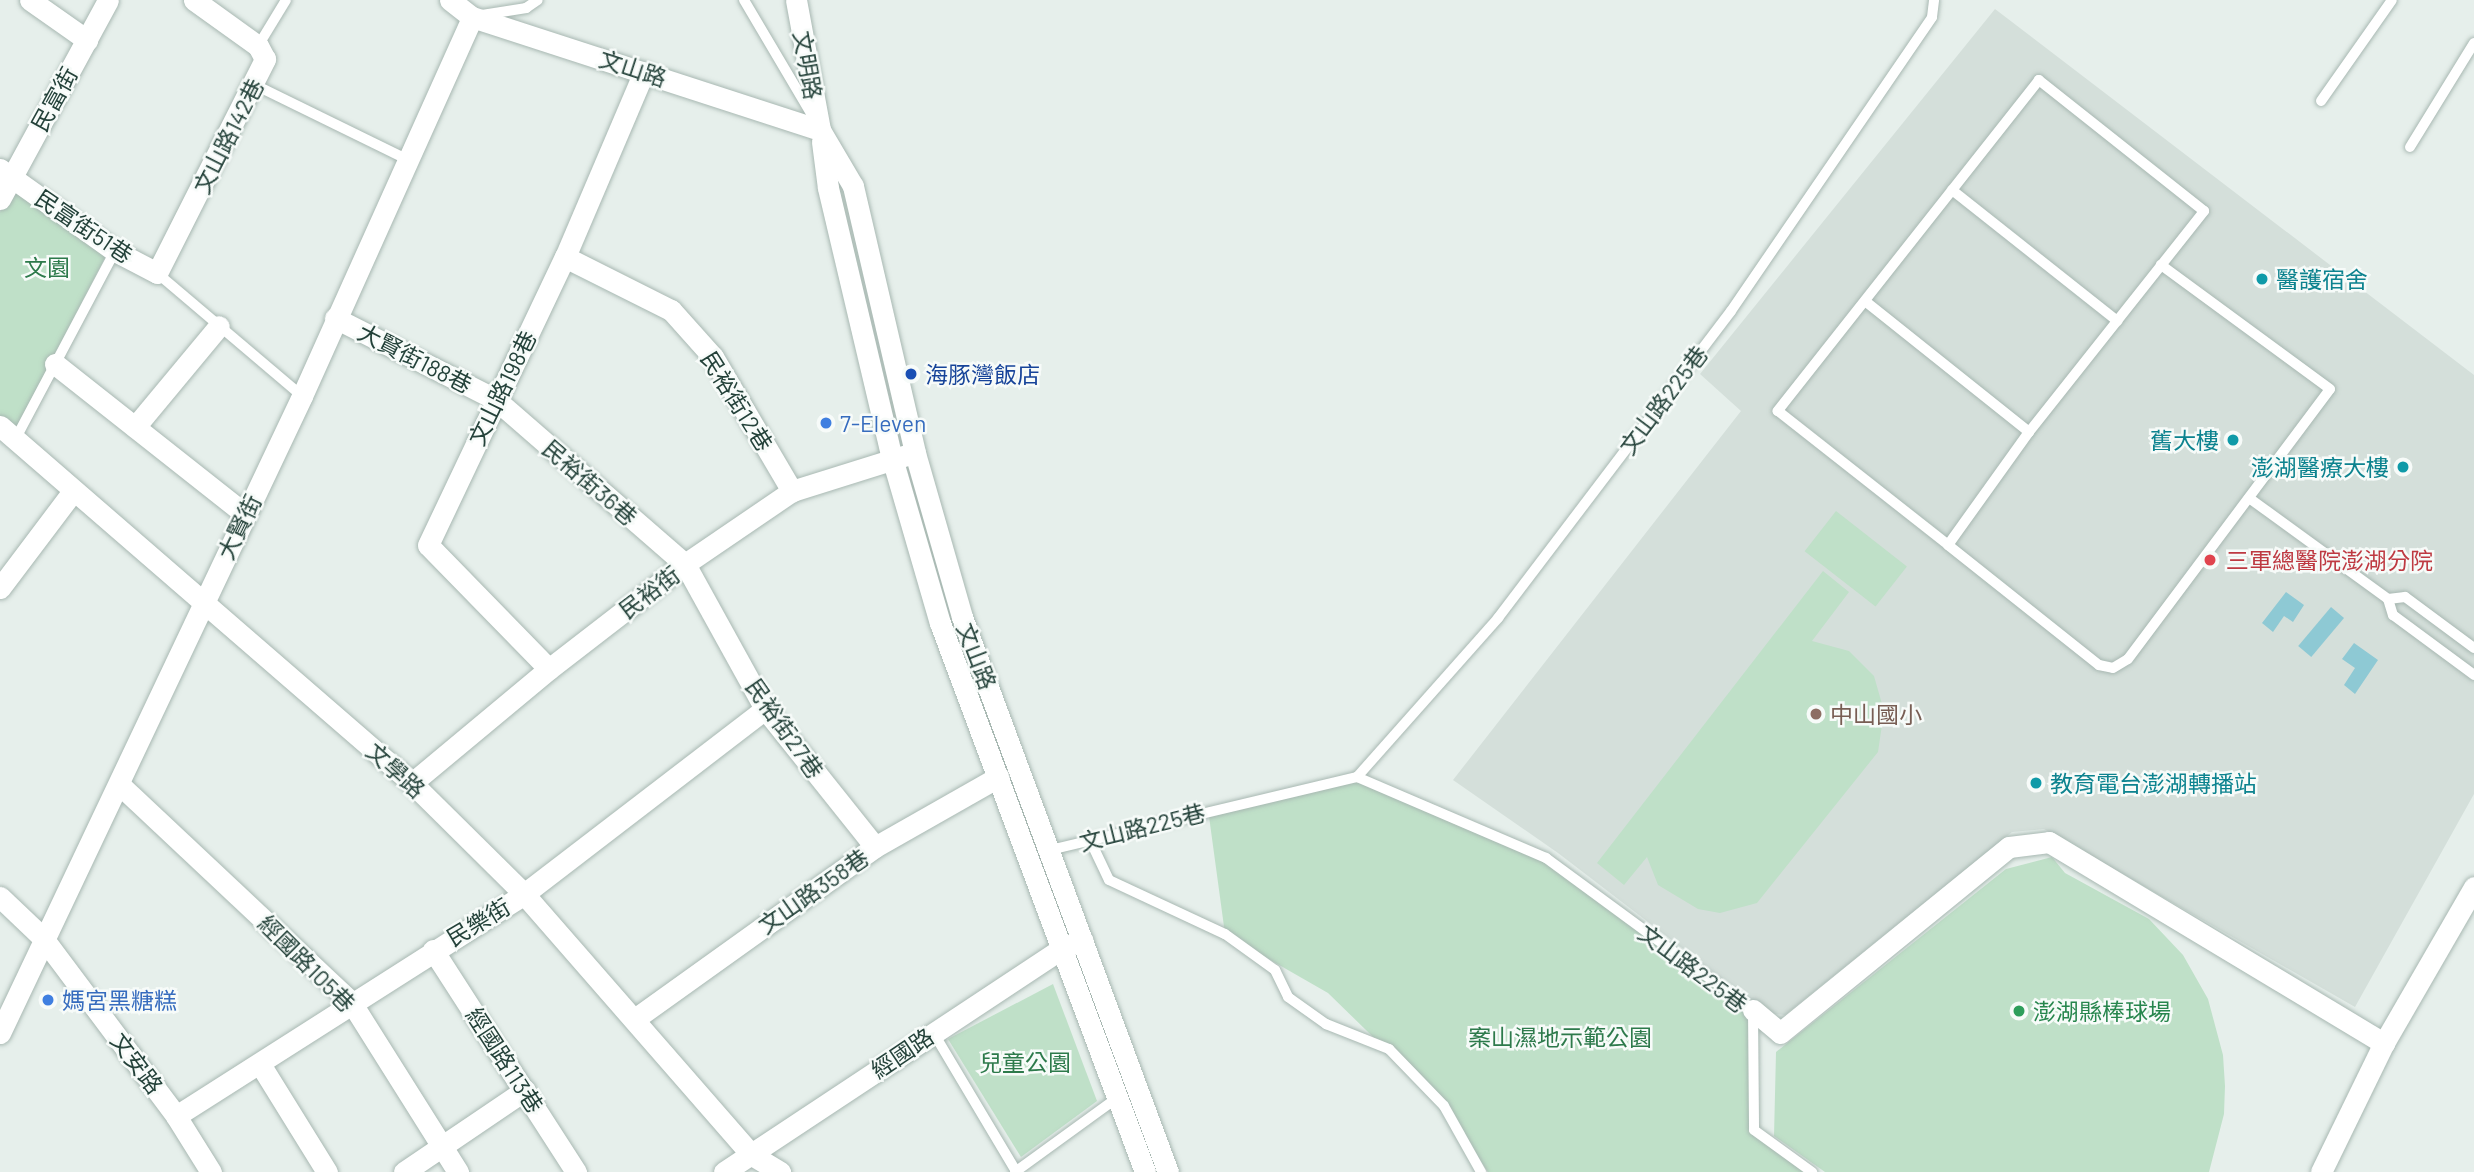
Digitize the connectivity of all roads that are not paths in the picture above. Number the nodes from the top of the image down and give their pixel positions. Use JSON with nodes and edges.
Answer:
{"nodes":[{"id":1,"x":30,"y":0,"type":"edge"},
{"id":2,"x":108,"y":0,"type":"edge"},
{"id":3,"x":194,"y":0,"type":"edge"},
{"id":4,"x":286,"y":0,"type":"edge"},
{"id":5,"x":450,"y":0,"type":"edge"},
{"id":6,"x":538,"y":0,"type":"edge"},
{"id":7,"x":744,"y":0,"type":"edge"},
{"id":8,"x":796,"y":0,"type":"edge"},
{"id":9,"x":1934,"y":0,"type":"edge"},
{"id":10,"x":2392,"y":0,"type":"edge"},
{"id":11,"x":472,"y":17,"type":"junction"},
{"id":12,"x":87,"y":40,"type":"junction"},
{"id":13,"x":2474,"y":43,"type":"edge"},
{"id":14,"x":258,"y":46,"type":"junction"},
{"id":15,"x":644,"y":72,"type":"junction"},
{"id":16,"x":256,"y":85,"type":"junction"},
{"id":17,"x":2321,"y":101,"type":"dead end"},
{"id":18,"x":820,"y":130,"type":"junction"},
{"id":19,"x":2410,"y":147,"type":"dead end"},
{"id":20,"x":406,"y":159,"type":"junction"},
{"id":21,"x":6,"y":173,"type":"edge"},
{"id":22,"x":1952,"y":190,"type":"junction"},
{"id":23,"x":0,"y":198,"type":"edge"},
{"id":24,"x":115,"y":251,"type":"junction"},
{"id":25,"x":565,"y":257,"type":"junction"},
{"id":26,"x":2161,"y":265,"type":"junction"},
{"id":27,"x":158,"y":273,"type":"junction"},
{"id":28,"x":1865,"y":301,"type":"junction"},
{"id":29,"x":335,"y":318,"type":"junction"},
{"id":30,"x":2117,"y":321,"type":"junction"},
{"id":31,"x":219,"y":326,"type":"junction"},
{"id":32,"x":55,"y":364,"type":"junction"},
{"id":33,"x":302,"y":396,"type":"junction"},
{"id":34,"x":495,"y":399,"type":"junction"},
{"id":35,"x":135,"y":427,"type":"junction"},
{"id":36,"x":8,"y":432,"type":"edge"},
{"id":37,"x":2029,"y":432,"type":"junction"},
{"id":38,"x":915,"y":453,"type":"junction"},
{"id":39,"x":892,"y":458,"type":"junction"},
{"id":40,"x":73,"y":491,"type":"junction"},
{"id":41,"x":792,"y":491,"type":"junction"},
{"id":42,"x":2249,"y":498,"type":"junction"},
{"id":43,"x":245,"y":514,"type":"junction"},
{"id":44,"x":1948,"y":545,"type":"junction"},
{"id":45,"x":685,"y":564,"type":"junction"},
{"id":46,"x":0,"y":588,"type":"edge"},
{"id":47,"x":204,"y":599,"type":"junction"},
{"id":48,"x":2388,"y":599,"type":"junction"},
{"id":49,"x":2474,"y":648,"type":"edge"},
{"id":50,"x":549,"y":668,"type":"junction"},
{"id":51,"x":2474,"y":675,"type":"edge"},
{"id":52,"x":765,"y":709,"type":"junction"},
{"id":53,"x":998,"y":777,"type":"junction"},
{"id":54,"x":1357,"y":777,"type":"junction"},
{"id":55,"x":412,"y":783,"type":"junction"},
{"id":56,"x":119,"y":784,"type":"junction"},
{"id":57,"x":1090,"y":839,"type":"junction"},
{"id":58,"x":875,"y":847,"type":"junction"},
{"id":59,"x":1049,"y":850,"type":"junction"},
{"id":60,"x":2474,"y":887,"type":"edge"},
{"id":61,"x":524,"y":894,"type":"junction"},
{"id":62,"x":0,"y":897,"type":"edge"},
{"id":63,"x":43,"y":938,"type":"junction"},
{"id":64,"x":1083,"y":940,"type":"junction"},
{"id":65,"x":1062,"y":948,"type":"junction"},
{"id":66,"x":433,"y":950,"type":"junction"},
{"id":67,"x":352,"y":1002,"type":"junction"},
{"id":68,"x":1753,"y":1010,"type":"junction"},
{"id":69,"x":636,"y":1017,"type":"junction"},
{"id":70,"x":933,"y":1032,"type":"junction"},
{"id":71,"x":0,"y":1033,"type":"edge"},
{"id":72,"x":2384,"y":1043,"type":"junction"},
{"id":73,"x":260,"y":1064,"type":"junction"},
{"id":74,"x":525,"y":1090,"type":"junction"},
{"id":75,"x":1117,"y":1098,"type":"junction"},
{"id":76,"x":176,"y":1116,"type":"junction"},
{"id":77,"x":442,"y":1146,"type":"junction"},
{"id":78,"x":752,"y":1155,"type":"junction"},
{"id":79,"x":1016,"y":1171,"type":"edge"},
{"id":80,"x":211,"y":1172,"type":"edge"},
{"id":81,"x":327,"y":1172,"type":"edge"},
{"id":82,"x":404,"y":1172,"type":"edge"},
{"id":83,"x":458,"y":1172,"type":"edge"},
{"id":84,"x":576,"y":1172,"type":"edge"},
{"id":85,"x":723,"y":1172,"type":"edge"},
{"id":86,"x":780,"y":1172,"type":"edge"},
{"id":87,"x":1145,"y":1172,"type":"edge"},
{"id":88,"x":1168,"y":1172,"type":"edge"},
{"id":89,"x":1481,"y":1172,"type":"edge"},
{"id":90,"x":1812,"y":1172,"type":"edge"},
{"id":91,"x":2321,"y":1172,"type":"edge"}],
"edges":[{"from":1,"to":12,"type":"street"},
{"from":2,"to":12,"type":"street","name":"民富街"},
{"from":3,"to":14,"type":"street"},
{"from":4,"to":14,"type":"lane","name":"文山路142巷"},
{"from":5,"to":11,"type":"street","name":"文山路"},
{"from":6,"to":11,"type":"lane"},
{"from":7,"to":18,"type":"lane"},
{"from":8,"to":18,"type":"street","name":"文明路"},
{"from":9,"to":54,"type":"lane","name":"文山路225巷"},
{"from":10,"to":17,"type":"lane"},
{"from":11,"to":15,"type":"street","name":"文山路"},
{"from":11,"to":20,"type":"street","name":"大賢街"},
{"from":12,"to":21,"type":"street","name":"民富街"},
{"from":13,"to":19,"type":"lane"},
{"from":14,"to":16,"type":"street","name":"文山路142巷"},
{"from":15,"to":18,"type":"street","name":"文山路"},
{"from":15,"to":25,"type":"street","name":"文山路198巷"},
{"from":16,"to":20,"type":"lane"},
{"from":16,"to":27,"type":"street","name":"文山路142巷"},
{"from":18,"to":38,"type":"street","name":"文山路"},
{"from":18,"to":39,"type":"street","name":"文山路"},
{"from":20,"to":29,"type":"street","name":"大賢街"},
{"from":21,"to":23,"type":"street","name":"民富街"},
{"from":21,"to":24,"type":"street","name":"民富街51巷"},
{"from":22,"to":26,"type":"lane"},
{"from":22,"to":28,"type":"lane"},
{"from":22,"to":30,"type":"lane"},
{"from":24,"to":27,"type":"street","name":"民富街51巷"},
{"from":24,"to":32,"type":"lane"},
{"from":25,"to":34,"type":"street","name":"文山路198巷"},
{"from":25,"to":41,"type":"street","name":"民裕街12巷"},
{"from":26,"to":30,"type":"lane"},
{"from":26,"to":42,"type":"lane"},
{"from":27,"to":31,"type":"lane"},
{"from":28,"to":37,"type":"lane"},
{"from":28,"to":44,"type":"lane"},
{"from":29,"to":33,"type":"street","name":"大賢街"},
{"from":29,"to":34,"type":"street","name":"大賢街188巷"},
{"from":30,"to":37,"type":"lane"},
{"from":31,"to":33,"type":"lane"},
{"from":31,"to":35,"type":"street"},
{"from":32,"to":35,"type":"street"},
{"from":32,"to":36,"type":"lane"},
{"from":33,"to":43,"type":"street","name":"大賢街"},
{"from":34,"to":45,"type":"street","name":"民裕街36巷"},
{"from":34,"to":50,"type":"street","name":"文山路198巷"},
{"from":35,"to":43,"type":"street"},
{"from":36,"to":40,"type":"street","name":"文學路"},
{"from":37,"to":44,"type":"lane"},
{"from":38,"to":39,"type":"street","name":"民裕街"},
{"from":38,"to":59,"type":"street","name":"文山路"},
{"from":39,"to":41,"type":"street","name":"民裕街"},
{"from":39,"to":53,"type":"street","name":"文山路"},
{"from":40,"to":46,"type":"street"},
{"from":40,"to":47,"type":"street","name":"文學路"},
{"from":41,"to":45,"type":"street","name":"民裕街"},
{"from":42,"to":44,"type":"lane"},
{"from":42,"to":48,"type":"lane"},
{"from":43,"to":47,"type":"street","name":"大賢街"},
{"from":45,"to":50,"type":"street","name":"民裕街"},
{"from":45,"to":52,"type":"street","name":"民裕街27巷"},
{"from":47,"to":55,"type":"street","name":"文學路"},
{"from":47,"to":56,"type":"street","name":"大賢街"},
{"from":48,"to":49,"type":"lane"},
{"from":48,"to":51,"type":"lane"},
{"from":50,"to":55,"type":"street","name":"民裕街"},
{"from":52,"to":58,"type":"street","name":"民裕街27巷"},
{"from":52,"to":61,"type":"street","name":"民樂街"},
{"from":53,"to":58,"type":"street","name":"文山路358巷"},
{"from":53,"to":65,"type":"street","name":"文山路"},
{"from":54,"to":57,"type":"lane","name":"文山路225巷"},
{"from":54,"to":68,"type":"lane","name":"文山路225巷"},
{"from":55,"to":61,"type":"street","name":"文學路"},
{"from":56,"to":63,"type":"street","name":"大賢街"},
{"from":56,"to":67,"type":"street","name":"經國路105巷"},
{"from":57,"to":59,"type":"lane","name":"文山路225巷"},
{"from":57,"to":89,"type":"lane"},
{"from":58,"to":69,"type":"street","name":"文山路358巷"},
{"from":59,"to":64,"type":"street","name":"文山路"},
{"from":60,"to":72,"type":"street"},
{"from":61,"to":66,"type":"street","name":"民樂街"},
{"from":61,"to":69,"type":"street","name":"文學路"},
{"from":62,"to":63,"type":"street","name":"文安路"},
{"from":63,"to":71,"type":"street","name":"大賢街"},
{"from":63,"to":76,"type":"street","name":"文安路"},
{"from":64,"to":65,"type":"street","name":"經國路"},
{"from":64,"to":88,"type":"street","name":"文山路"},
{"from":65,"to":70,"type":"street","name":"經國路"},
{"from":65,"to":75,"type":"street","name":"文山路"},
{"from":66,"to":67,"type":"street","name":"民樂街"},
{"from":66,"to":74,"type":"street","name":"經國路113巷"},
{"from":67,"to":73,"type":"street","name":"民樂街"},
{"from":67,"to":77,"type":"street","name":"經國路105巷"},
{"from":68,"to":72,"type":"street"},
{"from":68,"to":90,"type":"lane","name":"文山路225巷"},
{"from":69,"to":78,"type":"street","name":"文學路"},
{"from":70,"to":78,"type":"street","name":"經國路"},
{"from":70,"to":79,"type":"lane"},
{"from":72,"to":91,"type":"street"},
{"from":73,"to":76,"type":"street","name":"民樂街"},
{"from":73,"to":81,"type":"street"},
{"from":74,"to":77,"type":"street"},
{"from":74,"to":84,"type":"street","name":"經國路113巷"},
{"from":75,"to":79,"type":"lane"},
{"from":75,"to":87,"type":"street","name":"文山路"},
{"from":76,"to":80,"type":"street","name":"文安路"},
{"from":77,"to":82,"type":"street"},
{"from":77,"to":83,"type":"street","name":"經國路105巷"},
{"from":78,"to":85,"type":"street","name":"經國路"},
{"from":78,"to":86,"type":"street","name":"文學路"}]}
